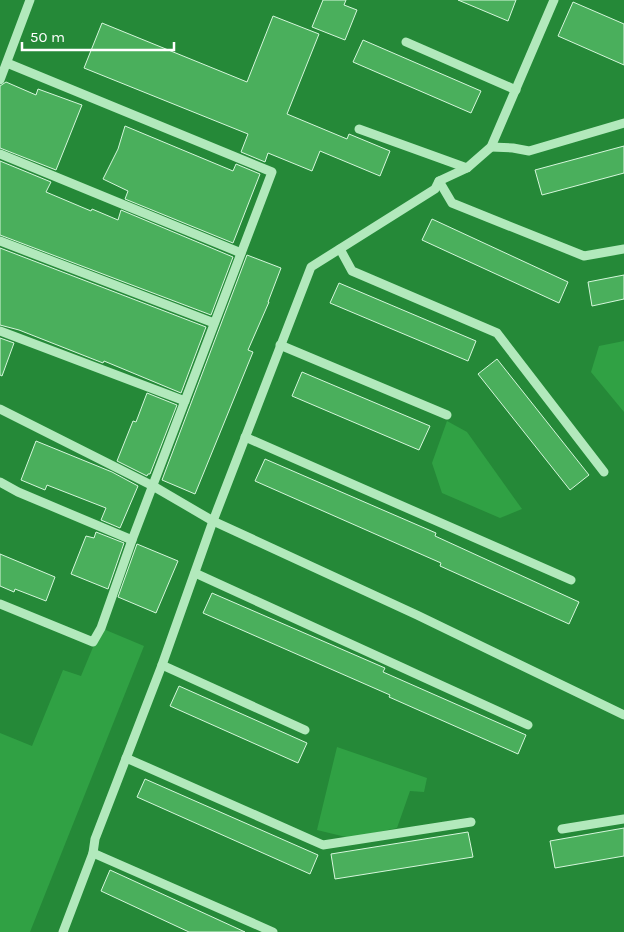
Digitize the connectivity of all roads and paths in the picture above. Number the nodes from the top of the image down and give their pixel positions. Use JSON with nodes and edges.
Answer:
{"nodes":[{"id":1,"x":30,"y":0,"type":"edge"},
{"id":2,"x":554,"y":0,"type":"edge"},
{"id":3,"x":406,"y":42,"type":"dead end"},
{"id":4,"x":7,"y":63,"type":"junction"},
{"id":5,"x":0,"y":80,"type":"edge"},
{"id":6,"x":516,"y":90,"type":"junction"},
{"id":7,"x":624,"y":123,"type":"edge"},
{"id":8,"x":359,"y":129,"type":"dead end"},
{"id":9,"x":492,"y":147,"type":"junction"},
{"id":10,"x":0,"y":154,"type":"edge"},
{"id":11,"x":466,"y":168,"type":"junction"},
{"id":12,"x":439,"y":182,"type":"junction"},
{"id":13,"x":0,"y":241,"type":"edge"},
{"id":14,"x":340,"y":249,"type":"junction"},
{"id":15,"x":624,"y":249,"type":"edge"},
{"id":16,"x":241,"y":253,"type":"junction"},
{"id":17,"x":214,"y":324,"type":"junction"},
{"id":18,"x":0,"y":331,"type":"edge"},
{"id":19,"x":280,"y":346,"type":"junction"},
{"id":20,"x":185,"y":401,"type":"junction"},
{"id":21,"x":0,"y":409,"type":"edge"},
{"id":22,"x":447,"y":415,"type":"dead end"},
{"id":23,"x":245,"y":437,"type":"junction"},
{"id":24,"x":604,"y":472,"type":"dead end"},
{"id":25,"x":0,"y":482,"type":"edge"},
{"id":26,"x":153,"y":486,"type":"junction"},
{"id":27,"x":213,"y":522,"type":"junction"},
{"id":28,"x":132,"y":540,"type":"junction"},
{"id":29,"x":195,"y":573,"type":"junction"},
{"id":30,"x":571,"y":580,"type":"dead end"},
{"id":31,"x":0,"y":604,"type":"edge"},
{"id":32,"x":162,"y":665,"type":"junction"},
{"id":33,"x":624,"y":714,"type":"edge"},
{"id":34,"x":528,"y":725,"type":"dead end"},
{"id":35,"x":305,"y":730,"type":"dead end"},
{"id":36,"x":126,"y":758,"type":"junction"},
{"id":37,"x":624,"y":819,"type":"edge"},
{"id":38,"x":471,"y":822,"type":"dead end"},
{"id":39,"x":562,"y":829,"type":"dead end"},
{"id":40,"x":93,"y":853,"type":"junction"},
{"id":41,"x":63,"y":932,"type":"edge"},
{"id":42,"x":274,"y":932,"type":"edge"}],
"edges":[{"from":1,"to":4,"type":"street"},
{"from":2,"to":6,"type":"street"},
{"from":3,"to":6,"type":"street"},
{"from":4,"to":5,"type":"street"},
{"from":4,"to":16,"type":"street"},
{"from":6,"to":9,"type":"street"},
{"from":7,"to":9,"type":"street"},
{"from":8,"to":11,"type":"street"},
{"from":9,"to":11,"type":"street"},
{"from":10,"to":16,"type":"street"},
{"from":11,"to":12,"type":"street"},
{"from":12,"to":14,"type":"street"},
{"from":12,"to":15,"type":"street"},
{"from":13,"to":17,"type":"street"},
{"from":14,"to":19,"type":"street"},
{"from":14,"to":24,"type":"street"},
{"from":16,"to":17,"type":"street"},
{"from":17,"to":20,"type":"street"},
{"from":18,"to":20,"type":"street"},
{"from":19,"to":22,"type":"street"},
{"from":19,"to":23,"type":"street"},
{"from":20,"to":26,"type":"street"},
{"from":21,"to":26,"type":"street"},
{"from":23,"to":27,"type":"street"},
{"from":23,"to":30,"type":"street"},
{"from":25,"to":28,"type":"street"},
{"from":26,"to":27,"type":"street"},
{"from":26,"to":28,"type":"street"},
{"from":27,"to":29,"type":"street"},
{"from":27,"to":33,"type":"street"},
{"from":28,"to":31,"type":"street"},
{"from":29,"to":32,"type":"street"},
{"from":29,"to":34,"type":"street"},
{"from":32,"to":35,"type":"street"},
{"from":32,"to":36,"type":"street"},
{"from":36,"to":38,"type":"street"},
{"from":36,"to":40,"type":"street"},
{"from":37,"to":39,"type":"street"},
{"from":40,"to":41,"type":"street"},
{"from":40,"to":42,"type":"street"}]}
